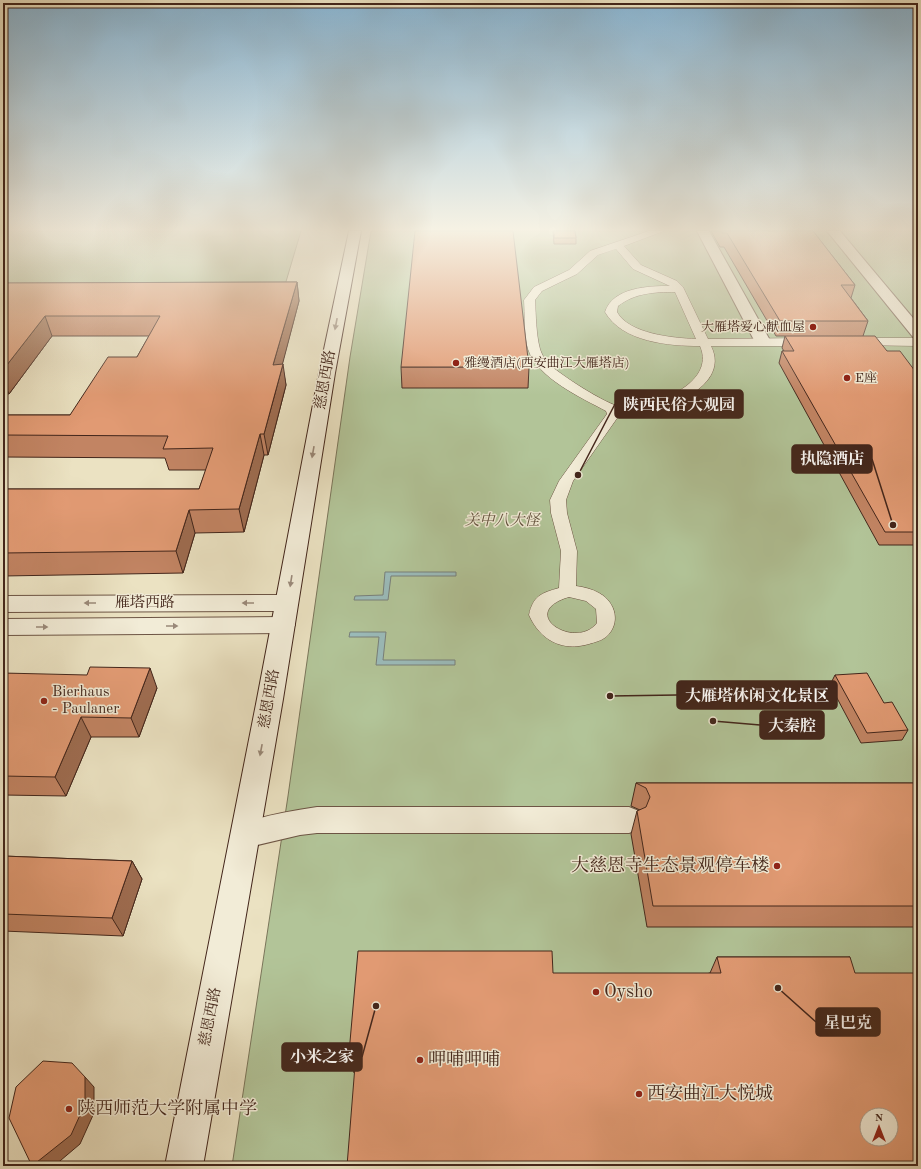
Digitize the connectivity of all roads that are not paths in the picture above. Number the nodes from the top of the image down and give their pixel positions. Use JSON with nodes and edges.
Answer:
{"nodes":[{"id":1,"x":344,"y":286,"type":"edge"},
{"id":2,"x":545,"y":286,"type":"edge"},
{"id":3,"x":676,"y":286,"type":"edge"},
{"id":4,"x":732,"y":286,"type":"edge"},
{"id":5,"x":877,"y":286,"type":"edge"},
{"id":6,"x":679,"y":289,"type":"junction"},
{"id":7,"x":918,"y":334,"type":"edge"},
{"id":8,"x":704,"y":342,"type":"junction"},
{"id":9,"x":762,"y":342,"type":"junction"},
{"id":10,"x":818,"y":342,"type":"edge"},
{"id":11,"x":849,"y":342,"type":"edge"},
{"id":12,"x":918,"y":342,"type":"edge"},
{"id":13,"x":611,"y":412,"type":"junction"},
{"id":14,"x":567,"y":591,"type":"dead end"},
{"id":15,"x":3,"y":604,"type":"edge"},
{"id":16,"x":285,"y":614,"type":"junction"},
{"id":17,"x":3,"y":627,"type":"edge"},
{"id":18,"x":629,"y":820,"type":"dead end"},
{"id":19,"x":245,"y":835,"type":"dead end"},
{"id":20,"x":184,"y":1166,"type":"edge"}],
"edges":[{"from":1,"to":16,"type":"street","name":"慈恩西路","one_way":true},
{"from":2,"to":13,"type":"street"},
{"from":3,"to":6,"type":"street"},
{"from":4,"to":9,"type":"street"},
{"from":5,"to":7,"type":"street"},
{"from":6,"to":8,"type":"street"},
{"from":6,"to":8,"type":"street"},
{"from":8,"to":9,"type":"street"},
{"from":8,"to":13,"type":"street"},
{"from":9,"to":10,"type":"street"},
{"from":11,"to":12,"type":"street"},
{"from":13,"to":14,"type":"street"},
{"from":16,"to":15,"type":"street","name":"雁塔西路","one_way":true},
{"from":17,"to":16,"type":"street","name":"雁塔西路","one_way":true},
{"from":16,"to":20,"type":"street","name":"慈恩西路","one_way":true},
{"from":18,"to":19,"type":"street"}]}
